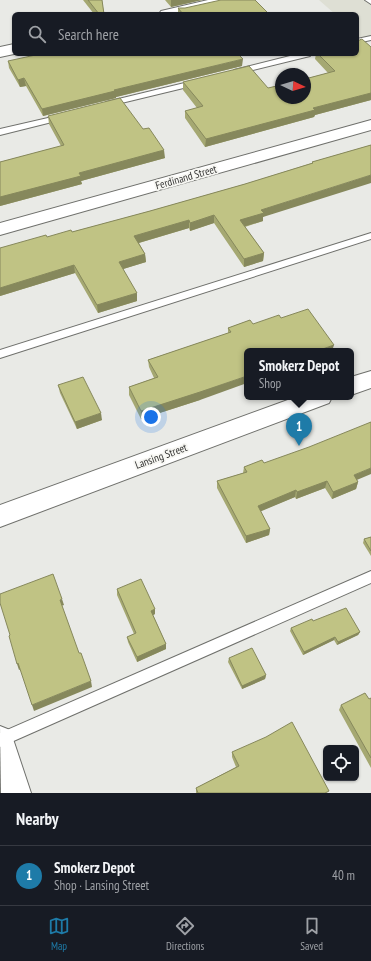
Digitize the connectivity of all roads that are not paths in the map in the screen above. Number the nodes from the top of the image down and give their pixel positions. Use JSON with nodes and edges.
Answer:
{"nodes":[{"id":1,"x":227,"y":0,"type":"edge"},
{"id":2,"x":369,"y":0,"type":"edge"},
{"id":3,"x":371,"y":2,"type":"edge"},
{"id":4,"x":175,"y":12,"type":"edge"},
{"id":5,"x":371,"y":38,"type":"edge"},
{"id":6,"x":359,"y":41,"type":"edge"},
{"id":7,"x":12,"y":49,"type":"edge"},
{"id":8,"x":0,"y":52,"type":"edge"},
{"id":9,"x":299,"y":56,"type":"edge"},
{"id":10,"x":230,"y":74,"type":"edge"},
{"id":11,"x":207,"y":79,"type":"edge"},
{"id":12,"x":100,"y":107,"type":"edge"},
{"id":13,"x":69,"y":115,"type":"edge"},
{"id":14,"x":371,"y":125,"type":"edge"},
{"id":15,"x":0,"y":132,"type":"edge"},
{"id":16,"x":0,"y":229,"type":"edge"},
{"id":17,"x":371,"y":236,"type":"edge"},
{"id":18,"x":0,"y":354,"type":"edge"},
{"id":19,"x":371,"y":379,"type":"edge"},
{"id":20,"x":354,"y":385,"type":"edge"},
{"id":21,"x":313,"y":400,"type":"edge"},
{"id":22,"x":0,"y":516,"type":"edge"},
{"id":23,"x":371,"y":577,"type":"edge"},
{"id":24,"x":0,"y":740,"type":"edge"},
{"id":25,"x":16,"y":793,"type":"edge"}],
"edges":[{"from":1,"to":4,"type":"street"},
{"from":2,"to":3,"type":"lane"},
{"from":5,"to":6,"type":"lane"},
{"from":7,"to":8,"type":"street"},
{"from":9,"to":10,"type":"lane"},
{"from":11,"to":12,"type":"lane"},
{"from":13,"to":15,"type":"lane"},
{"from":14,"to":16,"type":"street","name":"Ferdinand Street"},
{"from":17,"to":18,"type":"lane"},
{"from":19,"to":20,"type":"street"},
{"from":21,"to":22,"type":"street","name":"Lansing Street"},
{"from":23,"to":24,"type":"lane"},
{"from":24,"to":25,"type":"street"}]}
